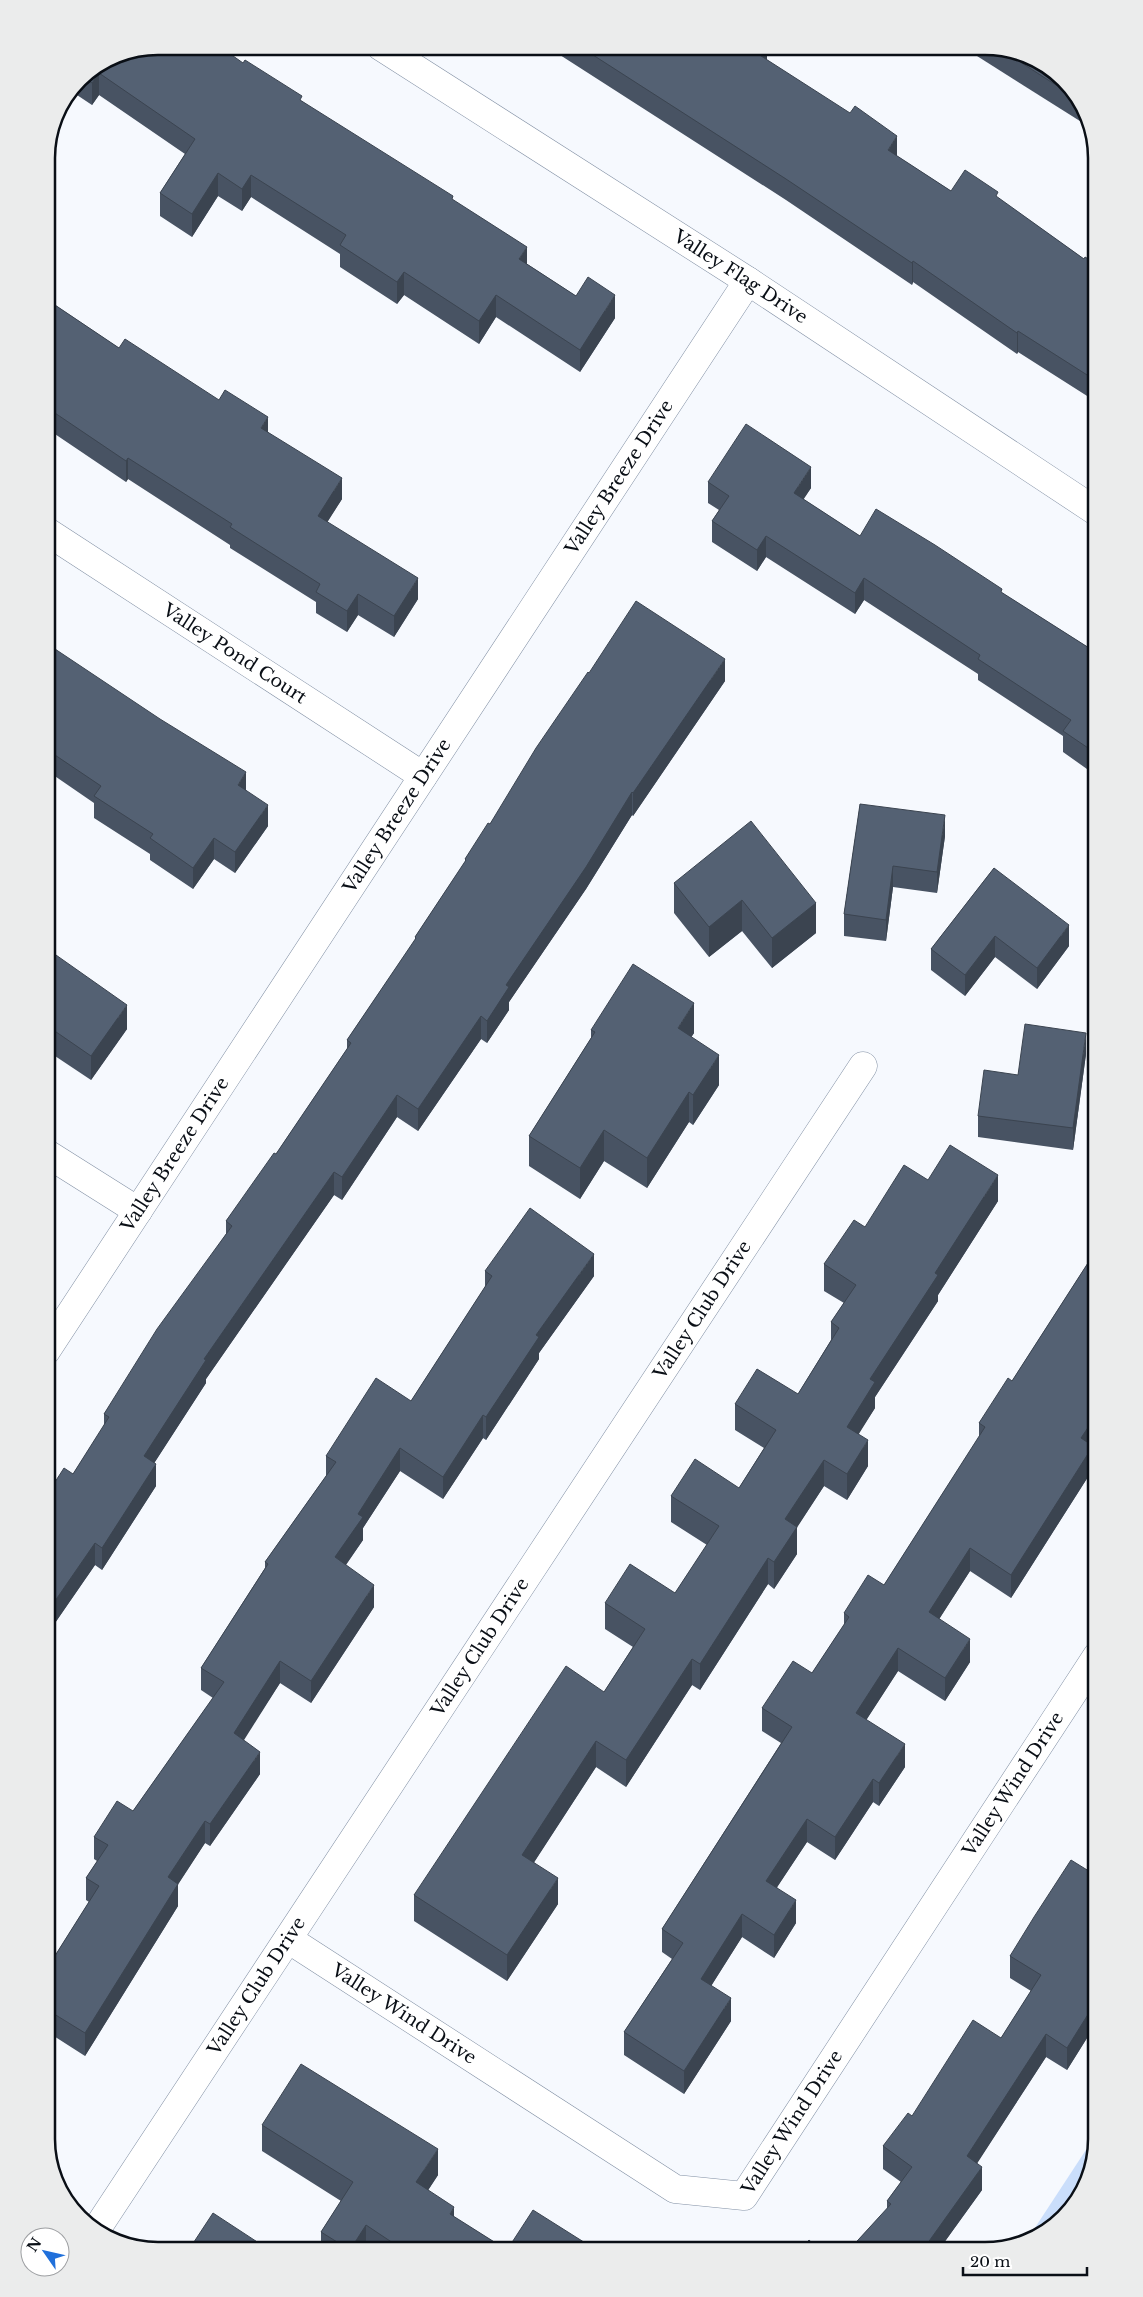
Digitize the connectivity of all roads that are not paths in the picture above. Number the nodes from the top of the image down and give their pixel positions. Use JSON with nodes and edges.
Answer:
{"nodes":[{"id":1,"x":394,"y":55,"type":"edge"},
{"id":2,"x":748,"y":281,"type":"junction"},
{"id":3,"x":1088,"y":506,"type":"edge"},
{"id":4,"x":55,"y":537,"type":"edge"},
{"id":5,"x":423,"y":776,"type":"junction"},
{"id":6,"x":863,"y":1066,"type":"dead end"},
{"id":7,"x":55,"y":1159,"type":"edge"},
{"id":8,"x":138,"y":1211,"type":"junction"},
{"id":9,"x":55,"y":1337,"type":"edge"},
{"id":10,"x":1088,"y":1670,"type":"edge"},
{"id":11,"x":288,"y":1939,"type":"junction"},
{"id":12,"x":100,"y":2224,"type":"edge"}],
"edges":[{"from":1,"to":2,"type":"street","name":"Valley Flag Drive"},
{"from":2,"to":3,"type":"street","name":"Valley Flag Drive"},
{"from":2,"to":5,"type":"street","name":"Valley Breeze Drive"},
{"from":4,"to":5,"type":"street","name":"Valley Pond Court"},
{"from":5,"to":8,"type":"street","name":"Valley Breeze Drive"},
{"from":6,"to":11,"type":"street","name":"Valley Club Drive"},
{"from":7,"to":8,"type":"street"},
{"from":8,"to":9,"type":"street","name":"Valley Breeze Drive"},
{"from":10,"to":11,"type":"street","name":"Valley Wind Drive"},
{"from":11,"to":12,"type":"street","name":"Valley Club Drive"}]}
